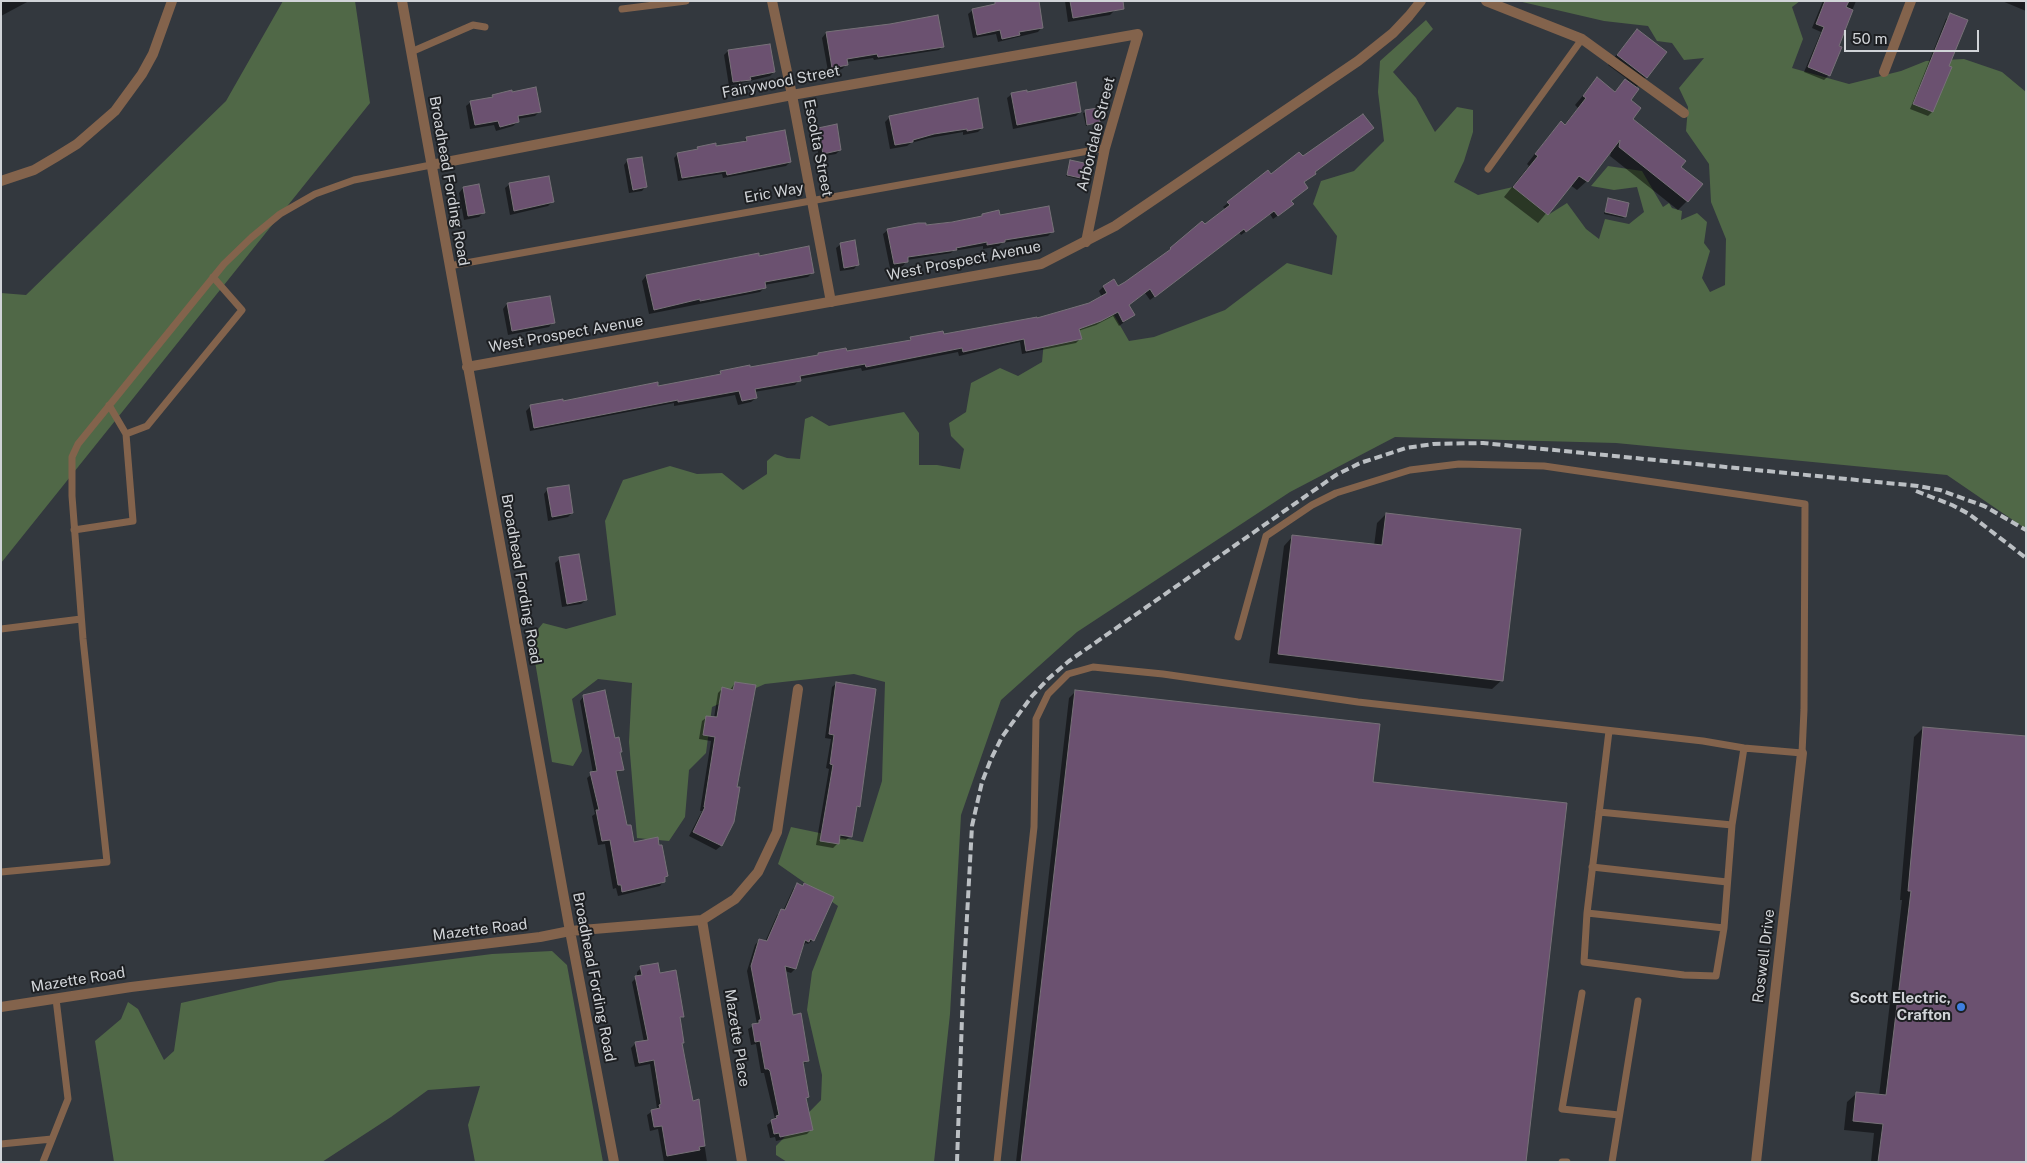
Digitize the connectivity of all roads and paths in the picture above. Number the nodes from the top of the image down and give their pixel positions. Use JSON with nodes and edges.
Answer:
{"nodes":[{"id":1,"x":172,"y":1,"type":"edge"},
{"id":2,"x":402,"y":1,"type":"edge"},
{"id":3,"x":686,"y":1,"type":"edge"},
{"id":4,"x":772,"y":1,"type":"edge"},
{"id":5,"x":1421,"y":1,"type":"edge"},
{"id":6,"x":1486,"y":1,"type":"edge"},
{"id":7,"x":1911,"y":1,"type":"edge"},
{"id":8,"x":622,"y":9,"type":"dead end"},
{"id":9,"x":485,"y":27,"type":"dead end"},
{"id":10,"x":1138,"y":34,"type":"joint"},
{"id":11,"x":1582,"y":39,"type":"junction"},
{"id":12,"x":411,"y":52,"type":"junction"},
{"id":13,"x":1884,"y":72,"type":"dead end"},
{"id":14,"x":792,"y":95,"type":"junction"},
{"id":15,"x":1684,"y":113,"type":"dead end"},
{"id":16,"x":1105,"y":148,"type":"junction"},
{"id":17,"x":431,"y":165,"type":"junction"},
{"id":18,"x":1488,"y":168,"type":"dead end"},
{"id":19,"x":1,"y":181,"type":"edge"},
{"id":20,"x":812,"y":200,"type":"junction"},
{"id":21,"x":1086,"y":242,"type":"junction"},
{"id":22,"x":449,"y":266,"type":"junction"},
{"id":23,"x":213,"y":277,"type":"junction"},
{"id":24,"x":831,"y":302,"type":"junction"},
{"id":25,"x":467,"y":367,"type":"junction"},
{"id":26,"x":109,"y":405,"type":"junction"},
{"id":27,"x":126,"y":434,"type":"junction"},
{"id":28,"x":74,"y":530,"type":"junction"},
{"id":29,"x":81,"y":619,"type":"junction"},
{"id":30,"x":1,"y":629,"type":"edge"},
{"id":31,"x":1238,"y":637,"type":"dead end"},
{"id":32,"x":798,"y":689,"type":"dead end"},
{"id":33,"x":1609,"y":731,"type":"junction"},
{"id":34,"x":1744,"y":748,"type":"junction"},
{"id":35,"x":1802,"y":753,"type":"junction"},
{"id":36,"x":1599,"y":812,"type":"junction"},
{"id":37,"x":1732,"y":825,"type":"junction"},
{"id":38,"x":1592,"y":867,"type":"junction"},
{"id":39,"x":1,"y":872,"type":"edge"},
{"id":40,"x":1727,"y":882,"type":"junction"},
{"id":41,"x":1587,"y":913,"type":"junction"},
{"id":42,"x":702,"y":920,"type":"junction"},
{"id":43,"x":1724,"y":928,"type":"junction"},
{"id":44,"x":570,"y":931,"type":"junction"},
{"id":45,"x":1582,"y":994,"type":"dead end"},
{"id":46,"x":56,"y":999,"type":"junction"},
{"id":47,"x":1638,"y":1001,"type":"dead end"},
{"id":48,"x":1,"y":1007,"type":"edge"},
{"id":49,"x":1619,"y":1115,"type":"junction"},
{"id":50,"x":52,"y":1139,"type":"junction"},
{"id":51,"x":1,"y":1144,"type":"edge"},
{"id":52,"x":43,"y":1162,"type":"edge"},
{"id":53,"x":614,"y":1162,"type":"edge"},
{"id":54,"x":742,"y":1162,"type":"edge"},
{"id":55,"x":997,"y":1162,"type":"edge"},
{"id":56,"x":1562,"y":1162,"type":"edge"},
{"id":57,"x":1567,"y":1162,"type":"edge"},
{"id":58,"x":1612,"y":1162,"type":"edge"},
{"id":59,"x":1756,"y":1162,"type":"edge"}],
"edges":[{"from":1,"to":19,"type":"street"},
{"from":2,"to":12,"type":"street","name":"Broadhead Fording Road"},
{"from":3,"to":8,"type":"lane"},
{"from":4,"to":14,"type":"street","name":"Escolta Street"},
{"from":5,"to":21,"type":"street","name":"West Prospect Avenue"},
{"from":6,"to":11,"type":"street"},
{"from":7,"to":13,"type":"street"},
{"from":9,"to":12,"type":"lane"},
{"from":10,"to":14,"type":"street","name":"Fairywood Street"},
{"from":10,"to":16,"type":"street","name":"Arbordale Street"},
{"from":11,"to":15,"type":"street"},
{"from":11,"to":18,"type":"lane"},
{"from":12,"to":17,"type":"street","name":"Broadhead Fording Road"},
{"from":14,"to":17,"type":"street","name":"Fairywood Street"},
{"from":14,"to":20,"type":"street","name":"Escolta Street"},
{"from":16,"to":20,"type":"lane","name":"Eric Way"},
{"from":16,"to":21,"type":"street","name":"Arbordale Street"},
{"from":17,"to":22,"type":"street","name":"Broadhead Fording Road"},
{"from":17,"to":23,"type":"lane"},
{"from":20,"to":22,"type":"lane","name":"Eric Way"},
{"from":20,"to":24,"type":"street","name":"Escolta Street"},
{"from":21,"to":24,"type":"street","name":"West Prospect Avenue"},
{"from":22,"to":25,"type":"street","name":"Broadhead Fording Road"},
{"from":23,"to":26,"type":"lane"},
{"from":23,"to":27,"type":"lane"},
{"from":24,"to":25,"type":"street","name":"West Prospect Avenue"},
{"from":25,"to":44,"type":"street","name":"Broadhead Fording Road"},
{"from":26,"to":27,"type":"lane"},
{"from":26,"to":28,"type":"lane"},
{"from":27,"to":28,"type":"lane"},
{"from":28,"to":29,"type":"lane"},
{"from":29,"to":30,"type":"lane"},
{"from":29,"to":39,"type":"lane"},
{"from":31,"to":35,"type":"lane"},
{"from":32,"to":42,"type":"street","name":"Mazette Road"},
{"from":33,"to":34,"type":"lane"},
{"from":33,"to":36,"type":"lane"},
{"from":33,"to":55,"type":"lane"},
{"from":34,"to":35,"type":"lane"},
{"from":34,"to":37,"type":"lane"},
{"from":35,"to":59,"type":"street","name":"Roswell Drive"},
{"from":36,"to":37,"type":"lane"},
{"from":36,"to":38,"type":"lane"},
{"from":37,"to":40,"type":"lane"},
{"from":38,"to":40,"type":"lane"},
{"from":38,"to":41,"type":"lane"},
{"from":40,"to":43,"type":"lane"},
{"from":41,"to":43,"type":"lane"},
{"from":41,"to":43,"type":"lane"},
{"from":42,"to":44,"type":"street","name":"Mazette Road"},
{"from":42,"to":54,"type":"street","name":"Mazette Place"},
{"from":44,"to":46,"type":"street","name":"Mazette Road"},
{"from":44,"to":53,"type":"street","name":"Broadhead Fording Road"},
{"from":45,"to":49,"type":"lane"},
{"from":46,"to":48,"type":"street","name":"Mazette Road"},
{"from":46,"to":50,"type":"lane"},
{"from":47,"to":49,"type":"lane"},
{"from":49,"to":58,"type":"lane"},
{"from":50,"to":51,"type":"lane"},
{"from":50,"to":52,"type":"lane"},
{"from":56,"to":57,"type":"lane"}]}
